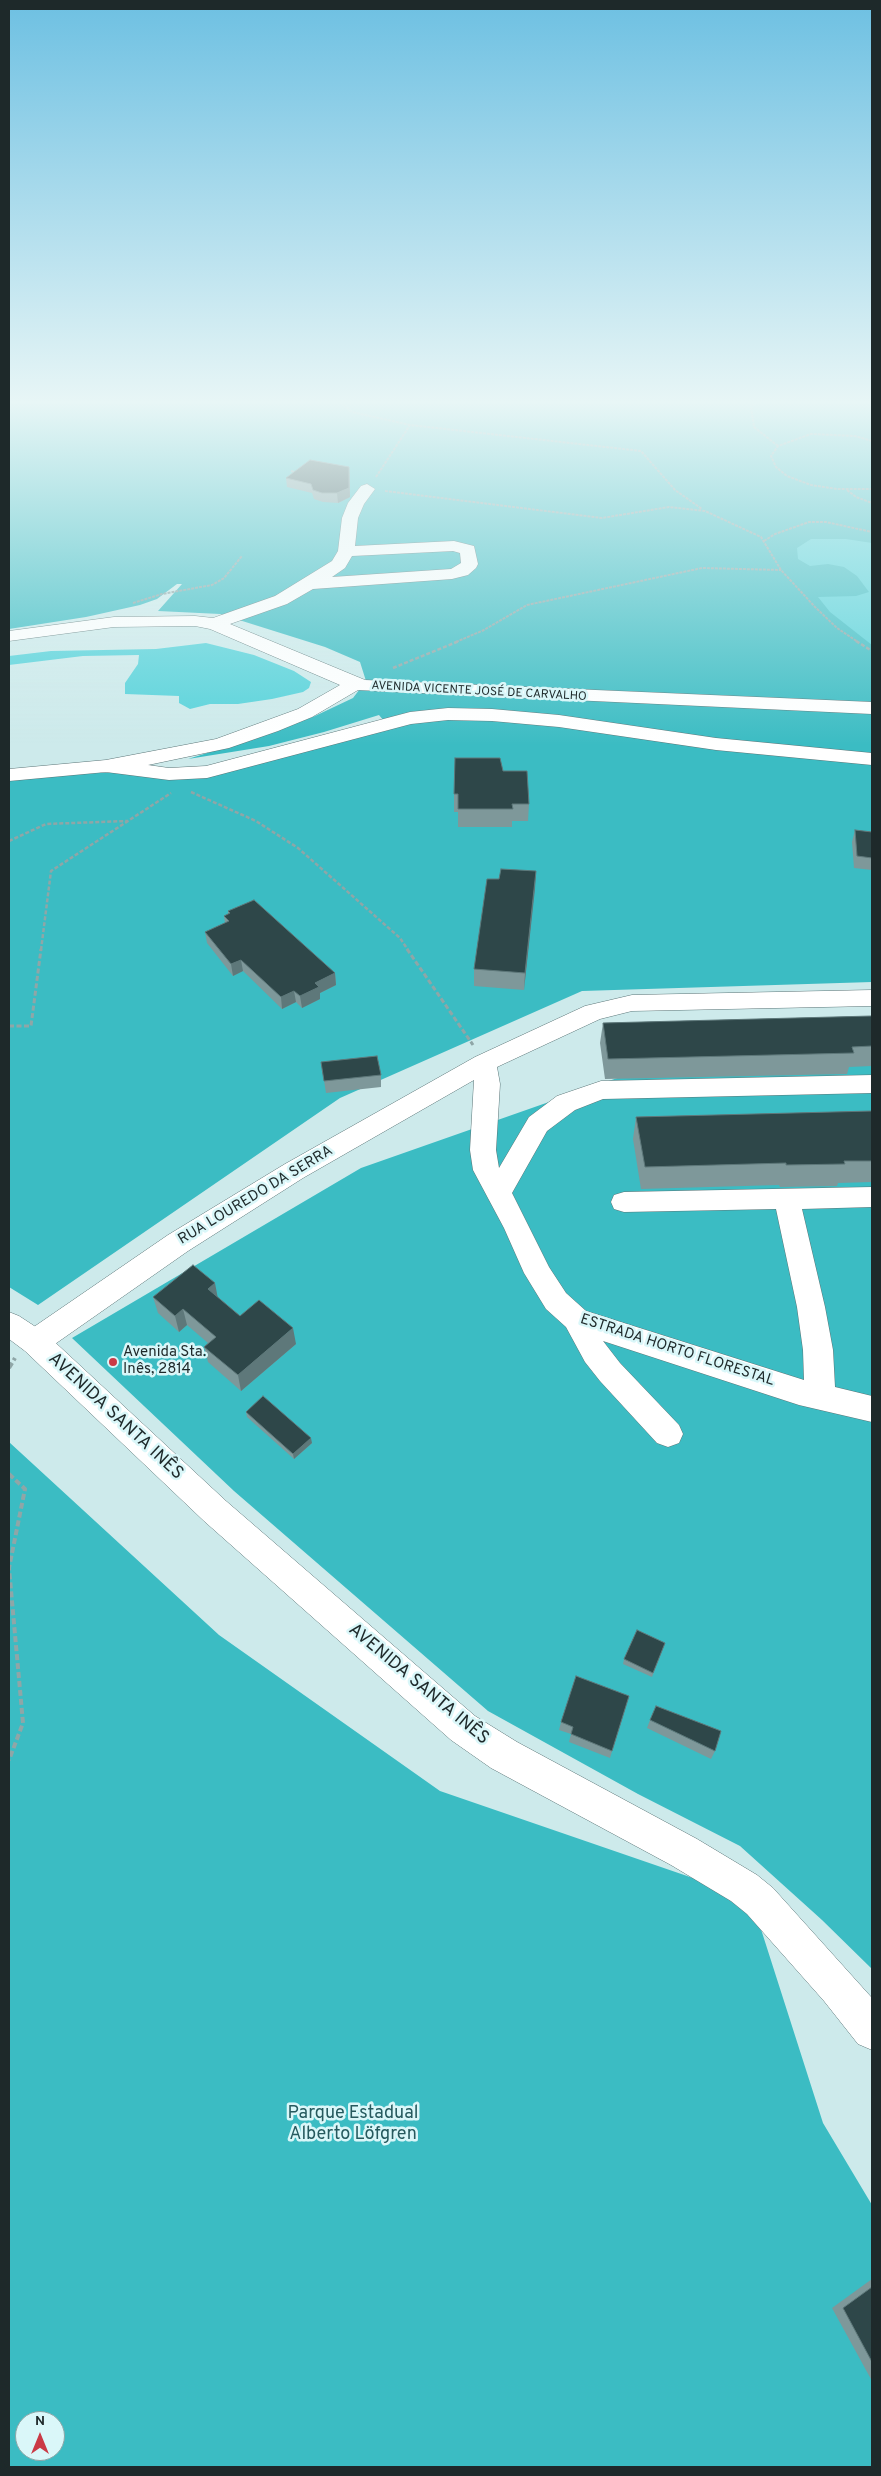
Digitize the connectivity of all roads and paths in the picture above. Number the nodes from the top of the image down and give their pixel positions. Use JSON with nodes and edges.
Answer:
{"nodes":[{"id":1,"x":351,"y":515,"type":"edge"},
{"id":2,"x":574,"y":515,"type":"edge"},
{"id":3,"x":623,"y":515,"type":"edge"},
{"id":4,"x":714,"y":515,"type":"edge"},
{"id":5,"x":872,"y":532,"type":"edge"},
{"id":6,"x":764,"y":541,"type":"junction"},
{"id":7,"x":436,"y":546,"type":"junction"},
{"id":8,"x":397,"y":548,"type":"junction"},
{"id":9,"x":346,"y":551,"type":"junction"},
{"id":10,"x":242,"y":556,"type":"dead end"},
{"id":11,"x":781,"y":570,"type":"junction"},
{"id":12,"x":420,"y":576,"type":"junction"},
{"id":13,"x":378,"y":579,"type":"junction"},
{"id":14,"x":313,"y":584,"type":"junction"},
{"id":15,"x":114,"y":622,"type":"junction"},
{"id":16,"x":214,"y":624,"type":"junction"},
{"id":17,"x":9,"y":636,"type":"edge"},
{"id":18,"x":872,"y":651,"type":"edge"},
{"id":19,"x":355,"y":684,"type":"junction"},
{"id":20,"x":567,"y":696,"type":"junction"},
{"id":21,"x":872,"y":708,"type":"edge"},
{"id":22,"x":559,"y":721,"type":"junction"},
{"id":23,"x":872,"y":760,"type":"edge"},
{"id":24,"x":99,"y":767,"type":"junction"},
{"id":25,"x":9,"y":775,"type":"edge"},
{"id":26,"x":178,"y":789,"type":"dead end"},
{"id":27,"x":184,"y":790,"type":"dead end"},
{"id":28,"x":127,"y":822,"type":"junction"},
{"id":29,"x":9,"y":840,"type":"edge"},
{"id":30,"x":872,"y":998,"type":"edge"},
{"id":31,"x":9,"y":1026,"type":"edge"},
{"id":32,"x":484,"y":1064,"type":"junction"},
{"id":33,"x":872,"y":1084,"type":"edge"},
{"id":34,"x":498,"y":1193,"type":"junction"},
{"id":35,"x":872,"y":1197,"type":"edge"},
{"id":36,"x":786,"y":1200,"type":"junction"},
{"id":37,"x":624,"y":1202,"type":"dead end"},
{"id":38,"x":576,"y":1319,"type":"junction"},
{"id":39,"x":22,"y":1333,"type":"edge"},
{"id":40,"x":820,"y":1397,"type":"junction"},
{"id":41,"x":872,"y":1409,"type":"edge"},
{"id":42,"x":668,"y":1434,"type":"dead end"},
{"id":43,"x":9,"y":1474,"type":"edge"},
{"id":44,"x":9,"y":1760,"type":"edge"},
{"id":45,"x":872,"y":2030,"type":"edge"}],
"edges":[{"from":1,"to":9,"type":"street"},
{"from":2,"to":3,"type":"path"},
{"from":4,"to":6,"type":"path"},
{"from":5,"to":6,"type":"path"},
{"from":6,"to":11,"type":"path"},
{"from":7,"to":8,"type":"street"},
{"from":7,"to":12,"type":"street"},
{"from":7,"to":12,"type":"street"},
{"from":8,"to":9,"type":"street"},
{"from":8,"to":13,"type":"street"},
{"from":9,"to":14,"type":"street"},
{"from":10,"to":15,"type":"path"},
{"from":11,"to":18,"type":"path"},
{"from":11,"to":19,"type":"path"},
{"from":12,"to":13,"type":"street"},
{"from":13,"to":14,"type":"street"},
{"from":14,"to":16,"type":"street"},
{"from":15,"to":16,"type":"street","name":"AVENIDA VICENTE JOSÉ DE CARVALHO"},
{"from":15,"to":17,"type":"street","name":"AVENIDA VICENTE JOSÉ DE CARVALHO"},
{"from":16,"to":19,"type":"street","name":"AVENIDA VICENTE JOSÉ DE CARVALHO"},
{"from":19,"to":20,"type":"street","name":"AVENIDA VICENTE JOSÉ DE CARVALHO"},
{"from":19,"to":24,"type":"street"},
{"from":20,"to":21,"type":"street","name":"AVENIDA VICENTE JOSÉ DE CARVALHO"},
{"from":20,"to":22,"type":"street"},
{"from":22,"to":23,"type":"street"},
{"from":22,"to":24,"type":"street"},
{"from":24,"to":25,"type":"street"},
{"from":26,"to":28,"type":"path"},
{"from":27,"to":32,"type":"path"},
{"from":28,"to":29,"type":"path"},
{"from":28,"to":31,"type":"path"},
{"from":30,"to":32,"type":"street","name":"RUA LOUREDO DA SERRA"},
{"from":32,"to":34,"type":"street","name":"ESTRADA HORTO FLORESTAL"},
{"from":32,"to":39,"type":"street","name":"RUA LOUREDO DA SERRA"},
{"from":33,"to":34,"type":"street"},
{"from":34,"to":38,"type":"street","name":"ESTRADA HORTO FLORESTAL"},
{"from":35,"to":36,"type":"street"},
{"from":36,"to":37,"type":"street"},
{"from":36,"to":40,"type":"street"},
{"from":38,"to":40,"type":"street","name":"ESTRADA HORTO FLORESTAL"},
{"from":38,"to":42,"type":"street"},
{"from":39,"to":45,"type":"street","name":"AVENIDA SANTA INÊS"},
{"from":40,"to":41,"type":"street","name":"ESTRADA HORTO FLORESTAL"},
{"from":43,"to":44,"type":"path"}]}
